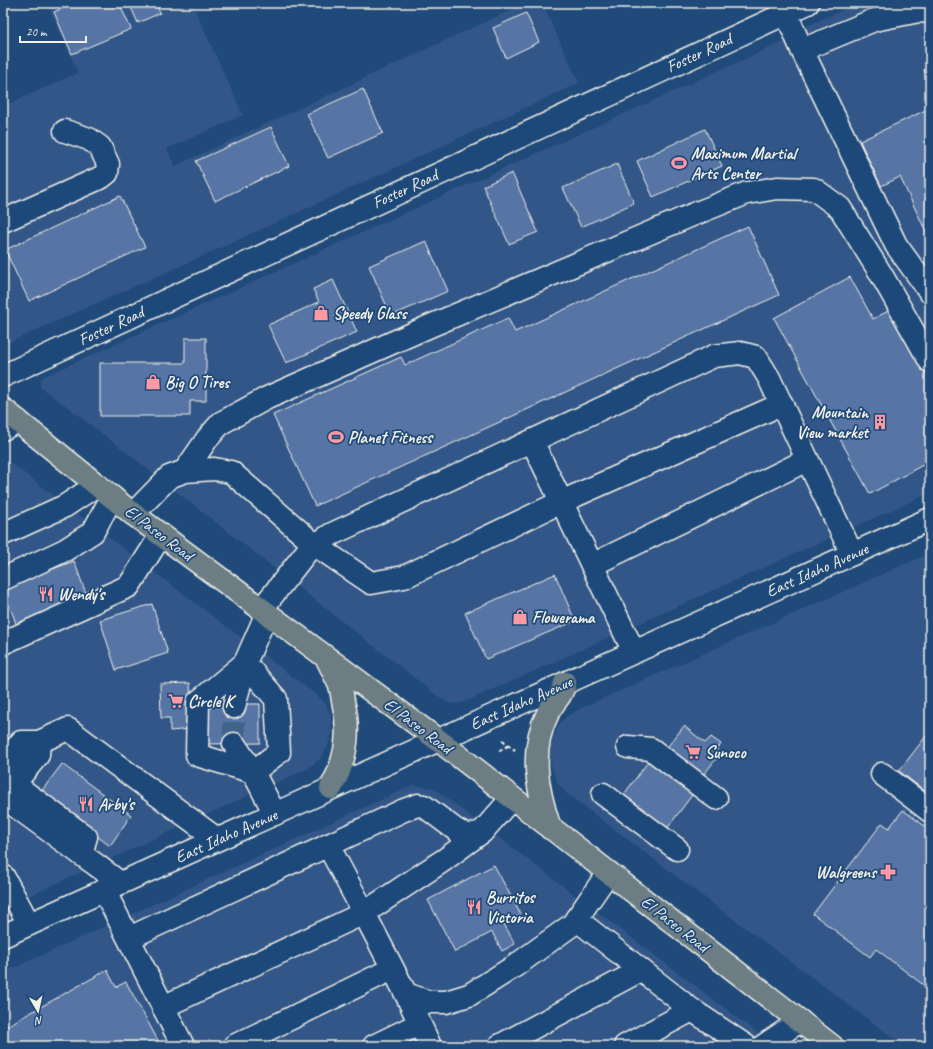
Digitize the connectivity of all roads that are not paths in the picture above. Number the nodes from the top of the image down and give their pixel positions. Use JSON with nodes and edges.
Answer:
{"nodes":[{"id":1,"x":808,"y":3,"type":"edge"},
{"id":2,"x":786,"y":12,"type":"junction"},
{"id":3,"x":930,"y":12,"type":"edge"},
{"id":4,"x":802,"y":50,"type":"junction"},
{"id":5,"x":65,"y":131,"type":"dead end"},
{"id":6,"x":3,"y":221,"type":"edge"},
{"id":7,"x":930,"y":292,"type":"edge"},
{"id":8,"x":930,"y":361,"type":"edge"},
{"id":9,"x":3,"y":376,"type":"edge"},
{"id":10,"x":782,"y":404,"type":"junction"},
{"id":11,"x":8,"y":419,"type":"edge"},
{"id":12,"x":532,"y":441,"type":"junction"},
{"id":13,"x":807,"y":460,"type":"junction"},
{"id":14,"x":185,"y":471,"type":"junction"},
{"id":15,"x":105,"y":491,"type":"junction"},
{"id":16,"x":562,"y":502,"type":"junction"},
{"id":17,"x":133,"y":514,"type":"junction"},
{"id":18,"x":930,"y":519,"type":"edge"},
{"id":19,"x":3,"y":534,"type":"edge"},
{"id":20,"x":161,"y":535,"type":"junction"},
{"id":21,"x":315,"y":545,"type":"junction"},
{"id":22,"x":852,"y":554,"type":"junction"},
{"id":23,"x":592,"y":565,"type":"junction"},
{"id":24,"x":3,"y":579,"type":"edge"},
{"id":25,"x":264,"y":611,"type":"junction"},
{"id":26,"x":3,"y":643,"type":"edge"},
{"id":27,"x":634,"y":652,"type":"junction"},
{"id":28,"x":326,"y":658,"type":"junction"},
{"id":29,"x":245,"y":663,"type":"junction"},
{"id":30,"x":565,"y":683,"type":"junction"},
{"id":31,"x":234,"y":707,"type":"tunnel mouth"},
{"id":32,"x":438,"y":740,"type":"junction"},
{"id":33,"x":39,"y":742,"type":"junction"},
{"id":34,"x":234,"y":744,"type":"tunnel mouth"},
{"id":35,"x":628,"y":748,"type":"dead end"},
{"id":36,"x":3,"y":766,"type":"edge"},
{"id":37,"x":253,"y":772,"type":"junction"},
{"id":38,"x":882,"y":774,"type":"dead end"},
{"id":39,"x":331,"y":788,"type":"junction"},
{"id":40,"x":602,"y":794,"type":"dead end"},
{"id":41,"x":3,"y":797,"type":"edge"},
{"id":42,"x":512,"y":798,"type":"junction"},
{"id":43,"x":716,"y":798,"type":"dead end"},
{"id":44,"x":930,"y":811,"type":"edge"},
{"id":45,"x":275,"y":814,"type":"junction"},
{"id":46,"x":550,"y":828,"type":"junction"},
{"id":47,"x":482,"y":832,"type":"junction"},
{"id":48,"x":217,"y":839,"type":"junction"},
{"id":49,"x":328,"y":845,"type":"junction"},
{"id":50,"x":677,"y":849,"type":"dead end"},
{"id":51,"x":81,"y":854,"type":"junction"},
{"id":52,"x":608,"y":873,"type":"junction"},
{"id":53,"x":3,"y":876,"type":"edge"},
{"id":54,"x":112,"y":887,"type":"junction"},
{"id":55,"x":364,"y":913,"type":"junction"},
{"id":56,"x":576,"y":919,"type":"junction"},
{"id":57,"x":29,"y":924,"type":"junction"},
{"id":58,"x":3,"y":936,"type":"edge"},
{"id":59,"x":129,"y":938,"type":"junction"},
{"id":60,"x":392,"y":969,"type":"junction"},
{"id":61,"x":641,"y":970,"type":"junction"},
{"id":62,"x":406,"y":994,"type":"junction"},
{"id":63,"x":163,"y":1007,"type":"junction"},
{"id":64,"x":692,"y":1010,"type":"junction"},
{"id":65,"x":800,"y":1021,"type":"junction"},
{"id":66,"x":420,"y":1024,"type":"junction"},
{"id":67,"x":183,"y":1046,"type":"edge"},
{"id":68,"x":234,"y":1046,"type":"edge"},
{"id":69,"x":374,"y":1046,"type":"edge"},
{"id":70,"x":430,"y":1046,"type":"edge"},
{"id":71,"x":499,"y":1046,"type":"edge"},
{"id":72,"x":625,"y":1046,"type":"edge"},
{"id":73,"x":746,"y":1046,"type":"edge"},
{"id":74,"x":763,"y":1046,"type":"edge"},
{"id":75,"x":832,"y":1046,"type":"edge"}],
"edges":[{"from":1,"to":2,"type":"street","name":"Foster Road"},
{"from":2,"to":4,"type":"street"},
{"from":2,"to":9,"type":"street","name":"Foster Road"},
{"from":3,"to":4,"type":"street"},
{"from":4,"to":7,"type":"street"},
{"from":5,"to":6,"type":"street"},
{"from":8,"to":14,"type":"street"},
{"from":10,"to":12,"type":"street"},
{"from":10,"to":13,"type":"street"},
{"from":10,"to":16,"type":"street"},
{"from":11,"to":15,"type":"main road","name":"El Paseo Road"},
{"from":12,"to":16,"type":"street"},
{"from":12,"to":21,"type":"street"},
{"from":13,"to":22,"type":"street"},
{"from":13,"to":23,"type":"street"},
{"from":14,"to":17,"type":"street"},
{"from":14,"to":21,"type":"street"},
{"from":15,"to":17,"type":"main road","name":"El Paseo Road"},
{"from":15,"to":19,"type":"street"},
{"from":15,"to":24,"type":"street"},
{"from":16,"to":21,"type":"street"},
{"from":16,"to":23,"type":"street"},
{"from":17,"to":20,"type":"main road","name":"El Paseo Road"},
{"from":18,"to":22,"type":"street","name":"East Idaho Avenue"},
{"from":20,"to":25,"type":"main road","name":"El Paseo Road"},
{"from":20,"to":26,"type":"street"},
{"from":21,"to":25,"type":"street"},
{"from":22,"to":27,"type":"street","name":"East Idaho Avenue"},
{"from":23,"to":27,"type":"street"},
{"from":25,"to":28,"type":"main road","name":"El Paseo Road"},
{"from":25,"to":29,"type":"street"},
{"from":27,"to":30,"type":"street","name":"East Idaho Avenue"},
{"from":28,"to":32,"type":"main road","name":"El Paseo Road"},
{"from":28,"to":39,"type":"main road"},
{"from":29,"to":31,"type":"street"},
{"from":29,"to":37,"type":"street"},
{"from":29,"to":37,"type":"street"},
{"from":30,"to":32,"type":"street","name":"East Idaho Avenue"},
{"from":30,"to":46,"type":"main road"},
{"from":32,"to":39,"type":"street","name":"East Idaho Avenue"},
{"from":32,"to":42,"type":"main road","name":"El Paseo Road"},
{"from":33,"to":36,"type":"street"},
{"from":33,"to":48,"type":"street"},
{"from":33,"to":51,"type":"street"},
{"from":34,"to":37,"type":"street"},
{"from":35,"to":43,"type":"street"},
{"from":37,"to":45,"type":"street"},
{"from":38,"to":44,"type":"street"},
{"from":39,"to":45,"type":"street","name":"East Idaho Avenue"},
{"from":40,"to":50,"type":"street"},
{"from":41,"to":51,"type":"street"},
{"from":42,"to":46,"type":"main road","name":"El Paseo Road"},
{"from":42,"to":47,"type":"street"},
{"from":45,"to":48,"type":"street","name":"East Idaho Avenue"},
{"from":46,"to":52,"type":"main road","name":"El Paseo Road"},
{"from":47,"to":49,"type":"street"},
{"from":47,"to":55,"type":"street"},
{"from":48,"to":54,"type":"street","name":"East Idaho Avenue"},
{"from":49,"to":55,"type":"street"},
{"from":49,"to":59,"type":"street"},
{"from":51,"to":54,"type":"street"},
{"from":52,"to":56,"type":"street"},
{"from":52,"to":65,"type":"main road","name":"El Paseo Road"},
{"from":53,"to":57,"type":"street"},
{"from":54,"to":57,"type":"street","name":"East Idaho Avenue"},
{"from":54,"to":59,"type":"street"},
{"from":55,"to":60,"type":"street"},
{"from":55,"to":63,"type":"street"},
{"from":56,"to":61,"type":"street"},
{"from":56,"to":62,"type":"street"},
{"from":57,"to":58,"type":"street","name":"East Idaho Avenue"},
{"from":59,"to":63,"type":"street"},
{"from":60,"to":62,"type":"street"},
{"from":60,"to":68,"type":"street"},
{"from":61,"to":64,"type":"street"},
{"from":61,"to":71,"type":"street"},
{"from":62,"to":66,"type":"street"},
{"from":63,"to":67,"type":"street"},
{"from":64,"to":72,"type":"street"},
{"from":64,"to":73,"type":"street"},
{"from":65,"to":74,"type":"street"},
{"from":65,"to":75,"type":"main road","name":"El Paseo Road"},
{"from":66,"to":69,"type":"street"},
{"from":66,"to":70,"type":"street"}]}
